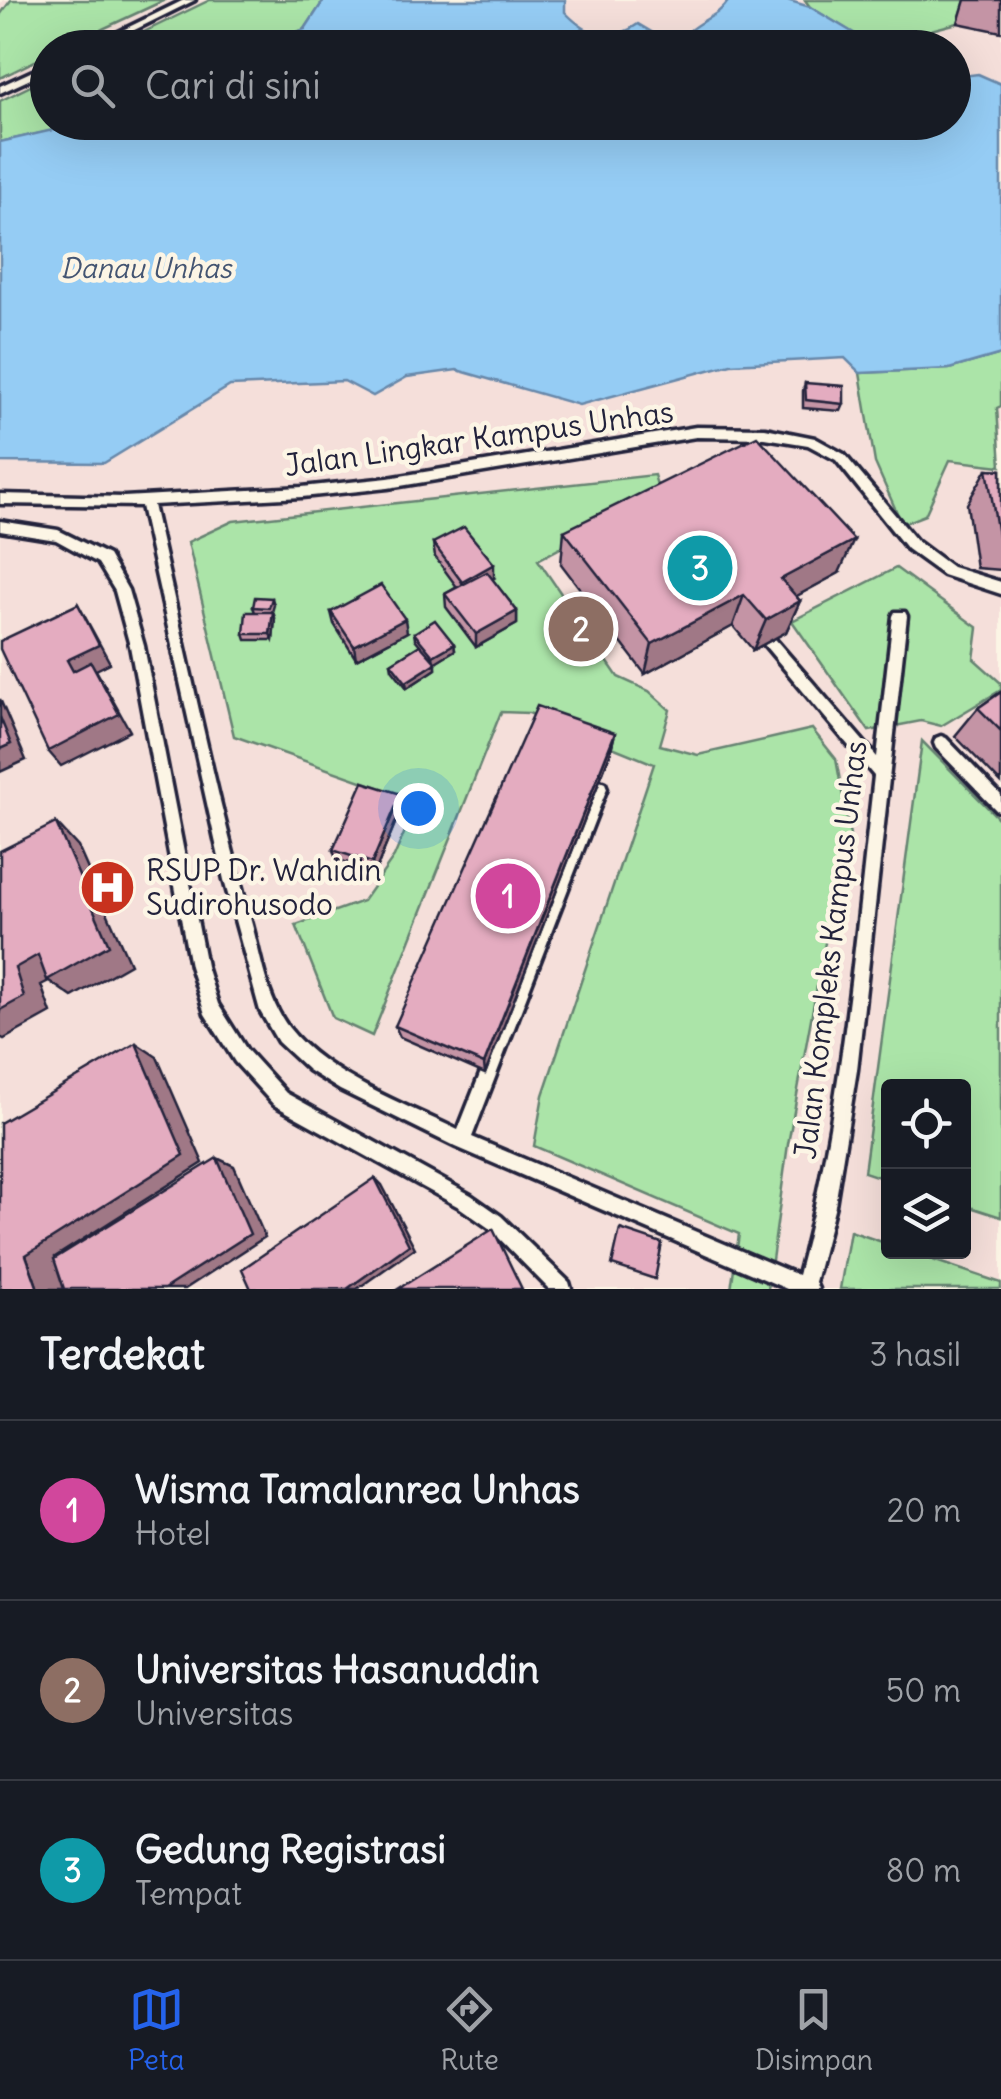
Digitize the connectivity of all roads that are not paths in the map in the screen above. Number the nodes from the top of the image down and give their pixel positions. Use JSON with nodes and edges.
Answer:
{"nodes":[{"id":1,"x":192,"y":0,"type":"edge"},
{"id":2,"x":128,"y":30,"type":"edge"},
{"id":3,"x":30,"y":76,"type":"edge"},
{"id":4,"x":0,"y":90,"type":"edge"},
{"id":5,"x":0,"y":498,"type":"edge"},
{"id":6,"x":146,"y":500,"type":"junction"},
{"id":7,"x":0,"y":526,"type":"edge"},
{"id":8,"x":1001,"y":588,"type":"edge"},
{"id":9,"x":900,"y":616,"type":"dead end"},
{"id":10,"x":755,"y":626,"type":"edge"},
{"id":11,"x":941,"y":743,"type":"dead end"},
{"id":12,"x":881,"y":774,"type":"junction"},
{"id":13,"x":600,"y":788,"type":"edge"},
{"id":14,"x":1001,"y":804,"type":"edge"},
{"id":15,"x":462,"y":1141,"type":"junction"},
{"id":16,"x":806,"y":1288,"type":"edge"},
{"id":17,"x":562,"y":1289,"type":"edge"}],
"edges":[{"from":1,"to":2,"type":"lane"},
{"from":3,"to":4,"type":"lane"},
{"from":5,"to":6,"type":"lane","name":"Jalan Lingkar Kampus Unhas"},
{"from":6,"to":8,"type":"lane","name":"Jalan Lingkar Kampus Unhas"},
{"from":6,"to":15,"type":"lane"},
{"from":7,"to":17,"type":"lane"},
{"from":9,"to":12,"type":"lane","name":"Jalan Kompleks Kampus Unhas"},
{"from":10,"to":12,"type":"lane"},
{"from":11,"to":14,"type":"lane"},
{"from":12,"to":16,"type":"lane","name":"Jalan Kompleks Kampus Unhas"},
{"from":13,"to":15,"type":"lane"},
{"from":15,"to":16,"type":"lane"}]}
